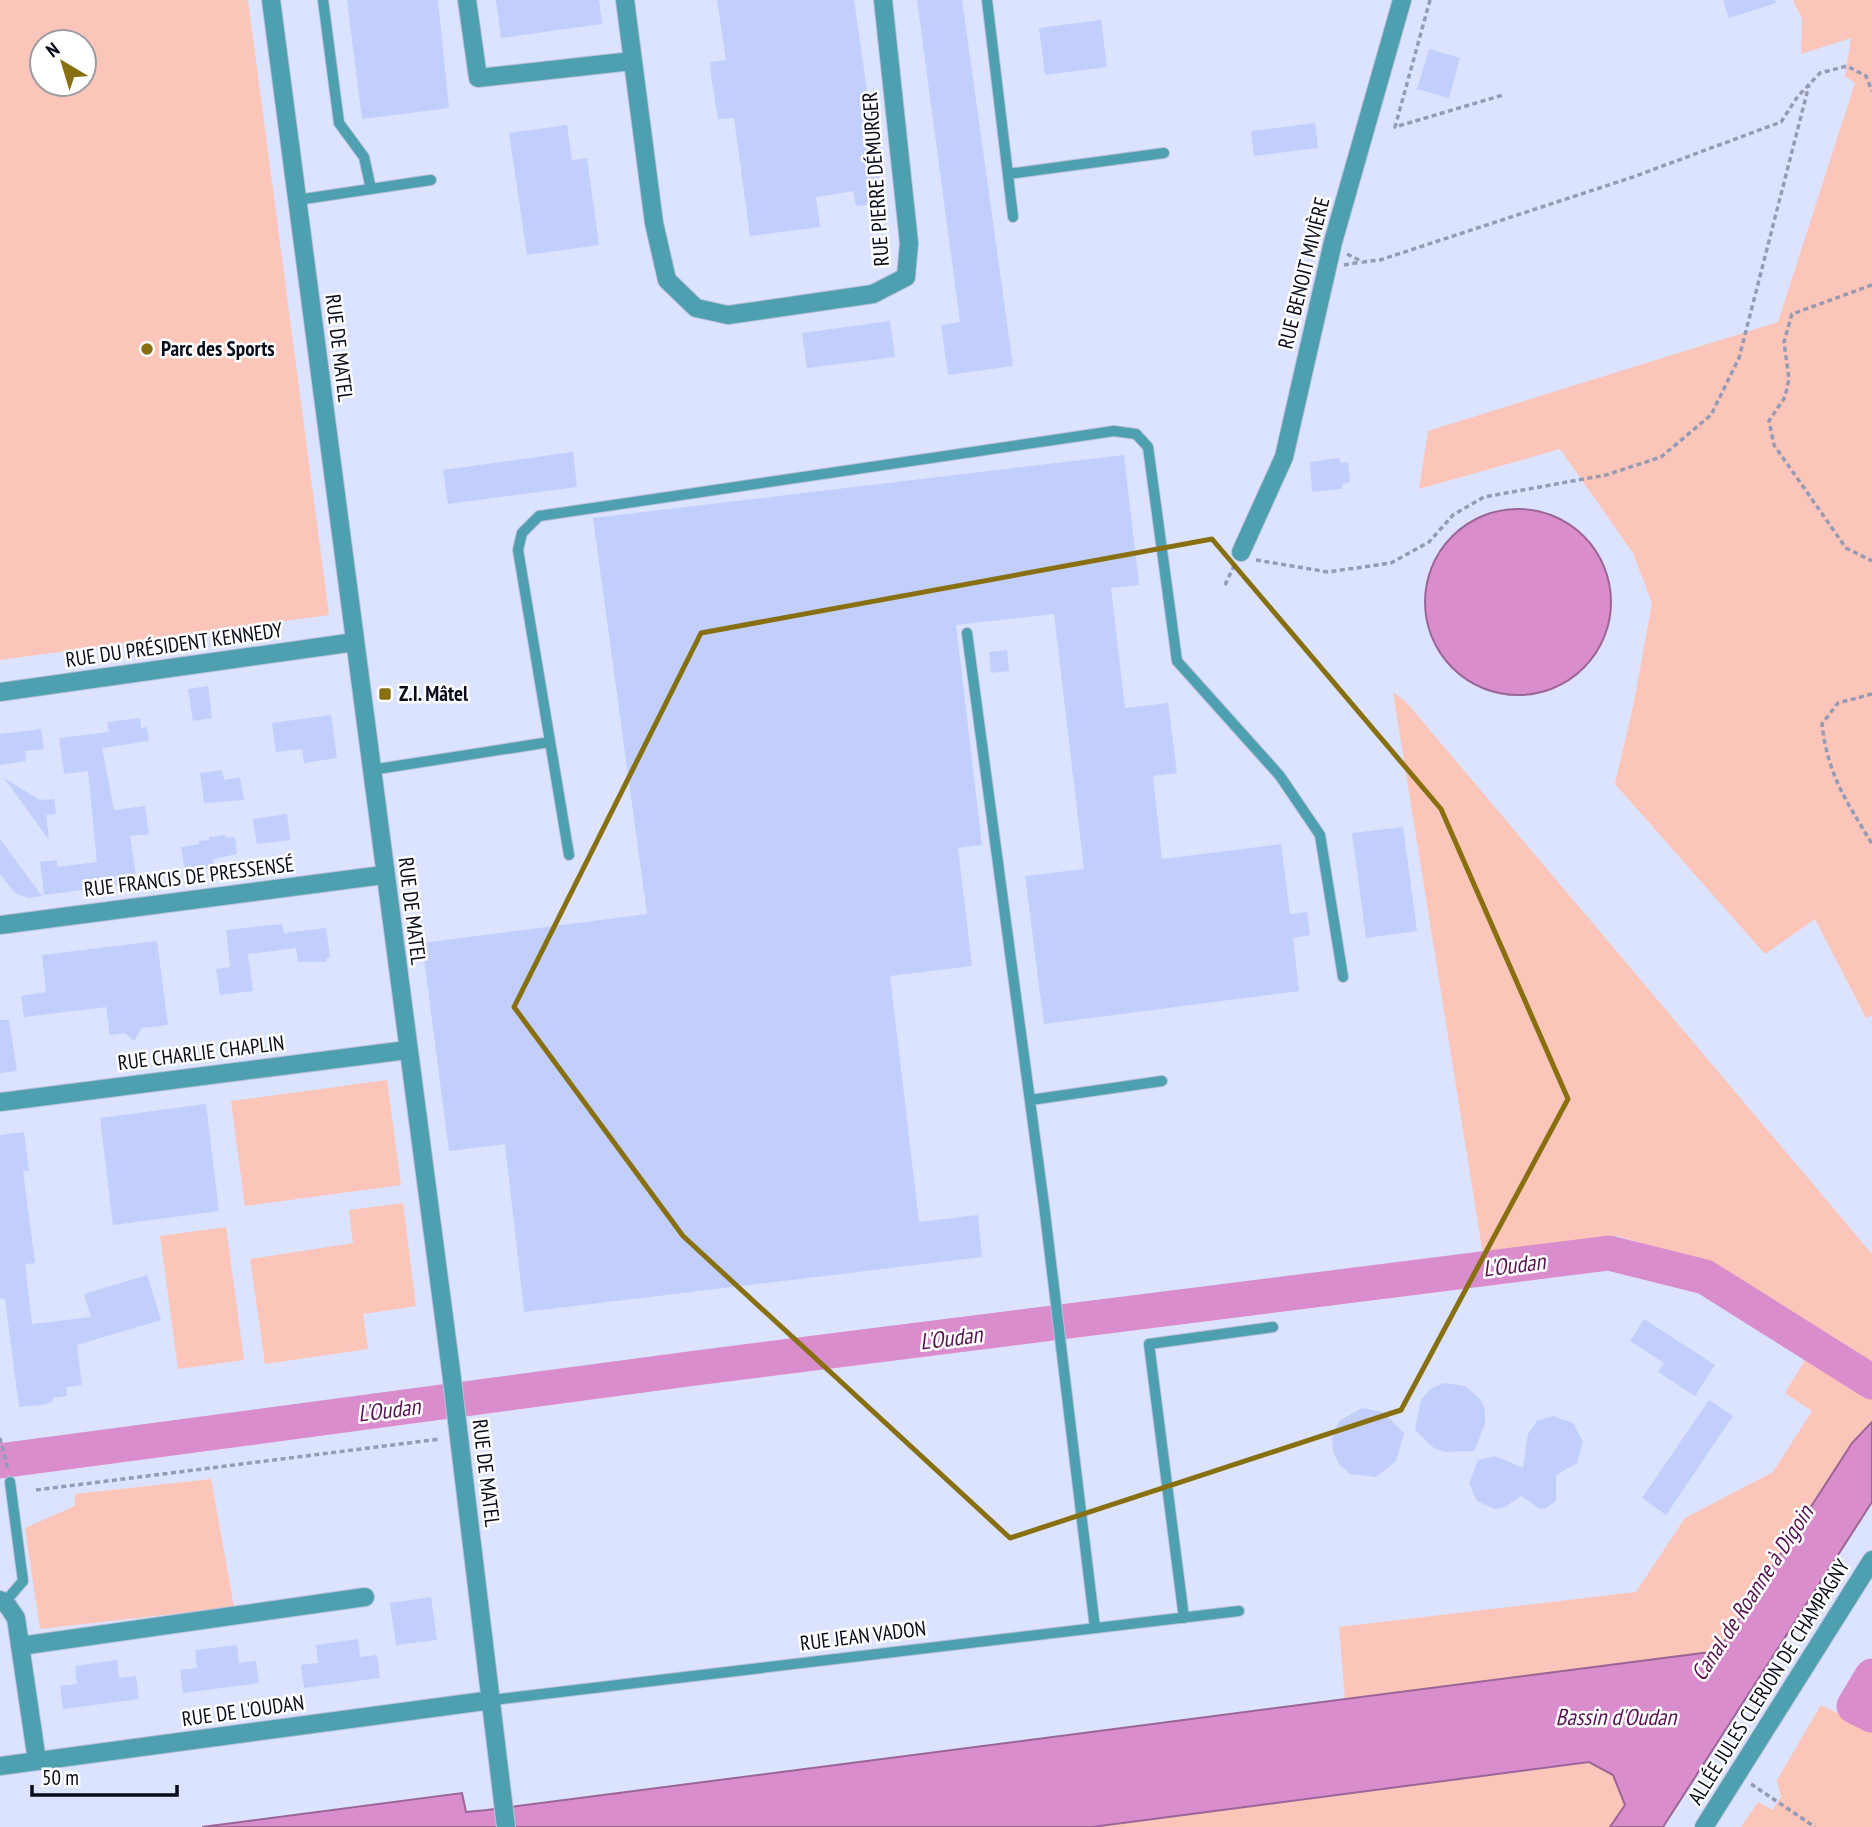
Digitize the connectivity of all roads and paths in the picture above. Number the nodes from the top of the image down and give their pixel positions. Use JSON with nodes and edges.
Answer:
{"nodes":[{"id":1,"x":271,"y":0,"type":"edge"},
{"id":2,"x":323,"y":0,"type":"edge"},
{"id":3,"x":467,"y":0,"type":"edge"},
{"id":4,"x":625,"y":0,"type":"edge"},
{"id":5,"x":883,"y":0,"type":"edge"},
{"id":6,"x":987,"y":0,"type":"edge"},
{"id":7,"x":1402,"y":0,"type":"edge"},
{"id":8,"x":1430,"y":0,"type":"edge"},
{"id":9,"x":632,"y":61,"type":"junction"},
{"id":10,"x":1872,"y":73,"type":"edge"},
{"id":11,"x":1866,"y":76,"type":"junction"},
{"id":12,"x":1809,"y":85,"type":"junction"},
{"id":13,"x":1872,"y":91,"type":"edge"},
{"id":14,"x":1503,"y":95,"type":"dead end"},
{"id":15,"x":1164,"y":153,"type":"dead end"},
{"id":16,"x":1008,"y":174,"type":"junction"},
{"id":17,"x":432,"y":180,"type":"dead end"},
{"id":18,"x":371,"y":189,"type":"junction"},
{"id":19,"x":297,"y":200,"type":"junction"},
{"id":20,"x":1013,"y":217,"type":"dead end"},
{"id":21,"x":1333,"y":242,"type":"junction"},
{"id":22,"x":1872,"y":285,"type":"edge"},
{"id":23,"x":1241,"y":552,"type":"dead end"},
{"id":24,"x":1872,"y":561,"type":"edge"},
{"id":25,"x":1259,"y":562,"type":"dead end"},
{"id":26,"x":967,"y":634,"type":"dead end"},
{"id":27,"x":355,"y":642,"type":"junction"},
{"id":28,"x":0,"y":692,"type":"edge"},
{"id":29,"x":1872,"y":694,"type":"edge"},
{"id":30,"x":550,"y":741,"type":"junction"},
{"id":31,"x":371,"y":770,"type":"junction"},
{"id":32,"x":1872,"y":844,"type":"edge"},
{"id":33,"x":569,"y":855,"type":"dead end"},
{"id":34,"x":383,"y":875,"type":"junction"},
{"id":35,"x":1,"y":923,"type":"edge"},
{"id":36,"x":1343,"y":977,"type":"dead end"},
{"id":37,"x":407,"y":1050,"type":"junction"},
{"id":38,"x":1162,"y":1081,"type":"dead end"},
{"id":39,"x":1030,"y":1100,"type":"junction"},
{"id":40,"x":0,"y":1102,"type":"edge"},
{"id":41,"x":1273,"y":1327,"type":"dead end"},
{"id":42,"x":458,"y":1437,"type":"junction"},
{"id":43,"x":2,"y":1440,"type":"edge"},
{"id":44,"x":10,"y":1482,"type":"joint"},
{"id":45,"x":36,"y":1490,"type":"dead end"},
{"id":46,"x":1872,"y":1560,"type":"edge"},
{"id":47,"x":365,"y":1597,"type":"dead end"},
{"id":48,"x":3,"y":1601,"type":"edge"},
{"id":49,"x":1239,"y":1611,"type":"dead end"},
{"id":50,"x":1184,"y":1618,"type":"junction"},
{"id":51,"x":1095,"y":1628,"type":"junction"},
{"id":52,"x":20,"y":1646,"type":"junction"},
{"id":53,"x":492,"y":1700,"type":"junction"},
{"id":54,"x":37,"y":1761,"type":"junction"},
{"id":55,"x":0,"y":1766,"type":"edge"},
{"id":56,"x":1738,"y":1774,"type":"junction"},
{"id":57,"x":506,"y":1827,"type":"edge"},
{"id":58,"x":1704,"y":1827,"type":"edge"},
{"id":59,"x":1815,"y":1827,"type":"edge"}],
"edges":[{"from":1,"to":19,"type":"street","name":"RUE DE MATEL"},
{"from":2,"to":18,"type":"lane"},
{"from":3,"to":9,"type":"street"},
{"from":4,"to":9,"type":"street","name":"RUE PIERRE DÉMURGER"},
{"from":5,"to":9,"type":"street","name":"RUE PIERRE DÉMURGER"},
{"from":6,"to":16,"type":"lane"},
{"from":7,"to":21,"type":"street","name":"RUE BENOIT MIVIÈRE"},
{"from":8,"to":14,"type":"path"},
{"from":10,"to":11,"type":"path"},
{"from":11,"to":12,"type":"path"},
{"from":11,"to":13,"type":"path"},
{"from":12,"to":21,"type":"path"},
{"from":12,"to":25,"type":"path"},
{"from":15,"to":16,"type":"lane"},
{"from":16,"to":20,"type":"lane"},
{"from":17,"to":18,"type":"lane"},
{"from":18,"to":19,"type":"lane"},
{"from":19,"to":27,"type":"street","name":"RUE DE MATEL"},
{"from":21,"to":23,"type":"street","name":"RUE BENOIT MIVIÈRE"},
{"from":22,"to":24,"type":"path"},
{"from":26,"to":39,"type":"lane"},
{"from":27,"to":28,"type":"street","name":"RUE DU PRÉSIDENT KENNEDY"},
{"from":27,"to":31,"type":"street","name":"RUE DE MATEL"},
{"from":29,"to":32,"type":"path"},
{"from":30,"to":31,"type":"lane"},
{"from":30,"to":33,"type":"lane"},
{"from":30,"to":36,"type":"lane"},
{"from":31,"to":34,"type":"street","name":"RUE DE MATEL"},
{"from":34,"to":35,"type":"street","name":"RUE FRANCIS DE PRESSENSÉ"},
{"from":34,"to":37,"type":"street","name":"RUE DE MATEL"},
{"from":37,"to":40,"type":"street","name":"RUE CHARLIE CHAPLIN"},
{"from":37,"to":42,"type":"street","name":"RUE DE MATEL"},
{"from":38,"to":39,"type":"lane"},
{"from":39,"to":51,"type":"lane"},
{"from":41,"to":50,"type":"lane"},
{"from":42,"to":45,"type":"path"},
{"from":42,"to":53,"type":"street","name":"RUE DE MATEL"},
{"from":43,"to":44,"type":"path"},
{"from":44,"to":48,"type":"lane"},
{"from":46,"to":56,"type":"street","name":"ALLÉE JULES CLERJON DE CHAMPAGNY"},
{"from":47,"to":52,"type":"street"},
{"from":48,"to":52,"type":"street"},
{"from":49,"to":50,"type":"lane","name":"RUE JEAN VADON"},
{"from":50,"to":51,"type":"lane","name":"RUE JEAN VADON"},
{"from":51,"to":53,"type":"lane","name":"RUE JEAN VADON"},
{"from":52,"to":54,"type":"street"},
{"from":53,"to":54,"type":"street","name":"RUE DE L'OUDAN"},
{"from":53,"to":57,"type":"street","name":"RUE DE MATEL"},
{"from":54,"to":55,"type":"street","name":"RUE DE L'OUDAN"},
{"from":56,"to":58,"type":"street","name":"ALLÉE JULES CLERJON DE CHAMPAGNY"},
{"from":56,"to":59,"type":"path"}]}
